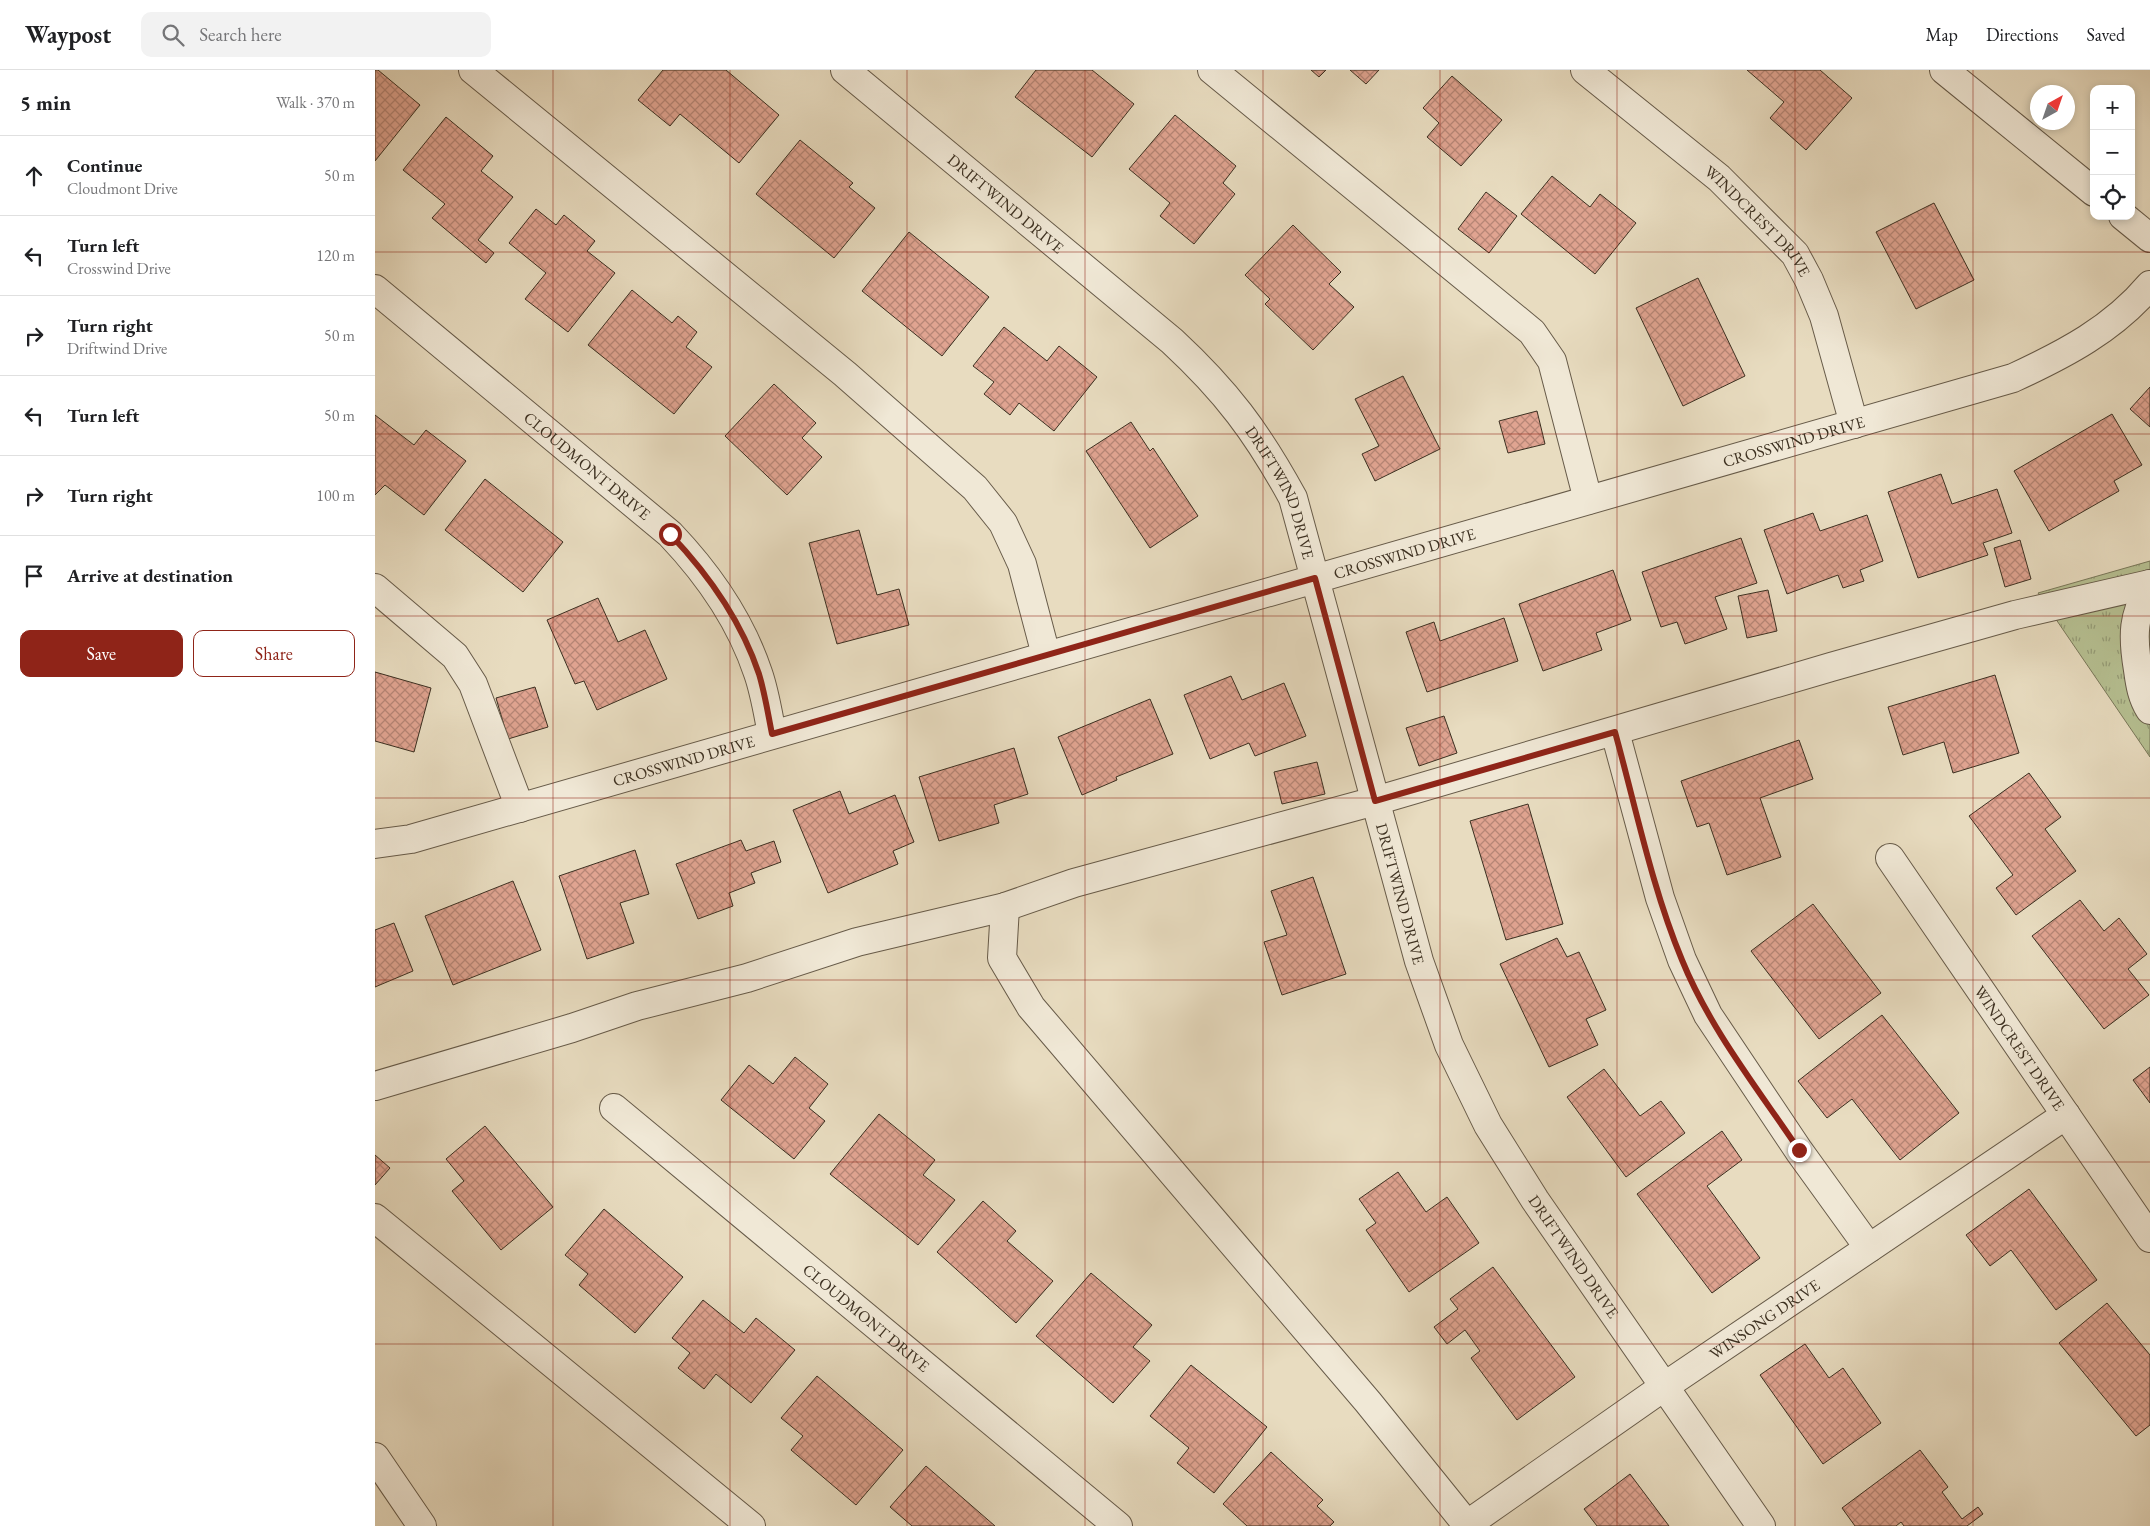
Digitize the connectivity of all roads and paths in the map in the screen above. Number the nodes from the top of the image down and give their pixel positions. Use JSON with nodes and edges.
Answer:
{"nodes":[{"id":1,"x":473,"y":70,"type":"edge"},
{"id":2,"x":845,"y":70,"type":"edge"},
{"id":3,"x":1212,"y":70,"type":"edge"},
{"id":4,"x":1585,"y":70,"type":"edge"},
{"id":5,"x":1944,"y":70,"type":"edge"},
{"id":6,"x":2090,"y":189,"type":"edge"},
{"id":7,"x":2128,"y":220,"type":"edge"},
{"id":8,"x":2150,"y":238,"type":"edge"},
{"id":9,"x":2150,"y":286,"type":"edge"},
{"id":10,"x":375,"y":290,"type":"edge"},
{"id":11,"x":1854,"y":424,"type":"junction"},
{"id":12,"x":1588,"y":500,"type":"junction"},
{"id":13,"x":1315,"y":578,"type":"junction"},
{"id":14,"x":2150,"y":584,"type":"edge"},
{"id":15,"x":375,"y":588,"type":"edge"},
{"id":16,"x":1046,"y":655,"type":"junction"},
{"id":17,"x":2150,"y":710,"type":"edge"},
{"id":18,"x":1615,"y":732,"type":"junction"},
{"id":19,"x":772,"y":734,"type":"junction"},
{"id":20,"x":1375,"y":801,"type":"junction"},
{"id":21,"x":521,"y":808,"type":"junction"},
{"id":22,"x":375,"y":844,"type":"edge"},
{"id":23,"x":1890,"y":858,"type":"dead end"},
{"id":24,"x":1005,"y":907,"type":"junction"},
{"id":25,"x":375,"y":1086,"type":"edge"},
{"id":26,"x":614,"y":1108,"type":"dead end"},
{"id":27,"x":2066,"y":1115,"type":"junction"},
{"id":28,"x":375,"y":1218,"type":"edge"},
{"id":29,"x":2150,"y":1238,"type":"edge"},
{"id":30,"x":1869,"y":1248,"type":"junction"},
{"id":31,"x":1665,"y":1386,"type":"junction"},
{"id":32,"x":375,"y":1457,"type":"edge"},
{"id":33,"x":422,"y":1526,"type":"edge"},
{"id":34,"x":751,"y":1526,"type":"edge"},
{"id":35,"x":1118,"y":1526,"type":"edge"},
{"id":36,"x":1466,"y":1526,"type":"edge"},
{"id":37,"x":1761,"y":1526,"type":"edge"}],
"edges":[{"from":1,"to":16,"type":"street"},
{"from":2,"to":13,"type":"street","name":"DRIFTWIND DRIVE"},
{"from":3,"to":12,"type":"street"},
{"from":4,"to":11,"type":"street","name":"WINDCREST DRIVE"},
{"from":5,"to":6,"type":"street"},
{"from":7,"to":8,"type":"street"},
{"from":9,"to":11,"type":"street","name":"CROSSWIND DRIVE"},
{"from":10,"to":19,"type":"street","name":"CLOUDMONT DRIVE"},
{"from":11,"to":12,"type":"street","name":"CROSSWIND DRIVE"},
{"from":12,"to":13,"type":"street","name":"CROSSWIND DRIVE"},
{"from":13,"to":16,"type":"street","name":"CROSSWIND DRIVE"},
{"from":13,"to":20,"type":"street","name":"DRIFTWIND DRIVE"},
{"from":14,"to":17,"type":"street"},
{"from":14,"to":18,"type":"street"},
{"from":15,"to":21,"type":"street"},
{"from":16,"to":19,"type":"street","name":"CROSSWIND DRIVE"},
{"from":18,"to":20,"type":"street"},
{"from":18,"to":30,"type":"street"},
{"from":19,"to":21,"type":"street","name":"CROSSWIND DRIVE"},
{"from":20,"to":24,"type":"street"},
{"from":20,"to":31,"type":"street","name":"DRIFTWIND DRIVE"},
{"from":21,"to":22,"type":"street","name":"CROSSWIND DRIVE"},
{"from":23,"to":27,"type":"street","name":"WINDCREST DRIVE"},
{"from":24,"to":25,"type":"street"},
{"from":24,"to":36,"type":"street"},
{"from":26,"to":35,"type":"street","name":"CLOUDMONT DRIVE"},
{"from":27,"to":29,"type":"street","name":"WINDCREST DRIVE"},
{"from":27,"to":30,"type":"street","name":"WINSONG DRIVE"},
{"from":28,"to":34,"type":"street"},
{"from":30,"to":31,"type":"street","name":"WINSONG DRIVE"},
{"from":31,"to":36,"type":"street","name":"WINSONG DRIVE"},
{"from":31,"to":37,"type":"street","name":"DRIFTWIND DRIVE"},
{"from":32,"to":33,"type":"street"}]}
